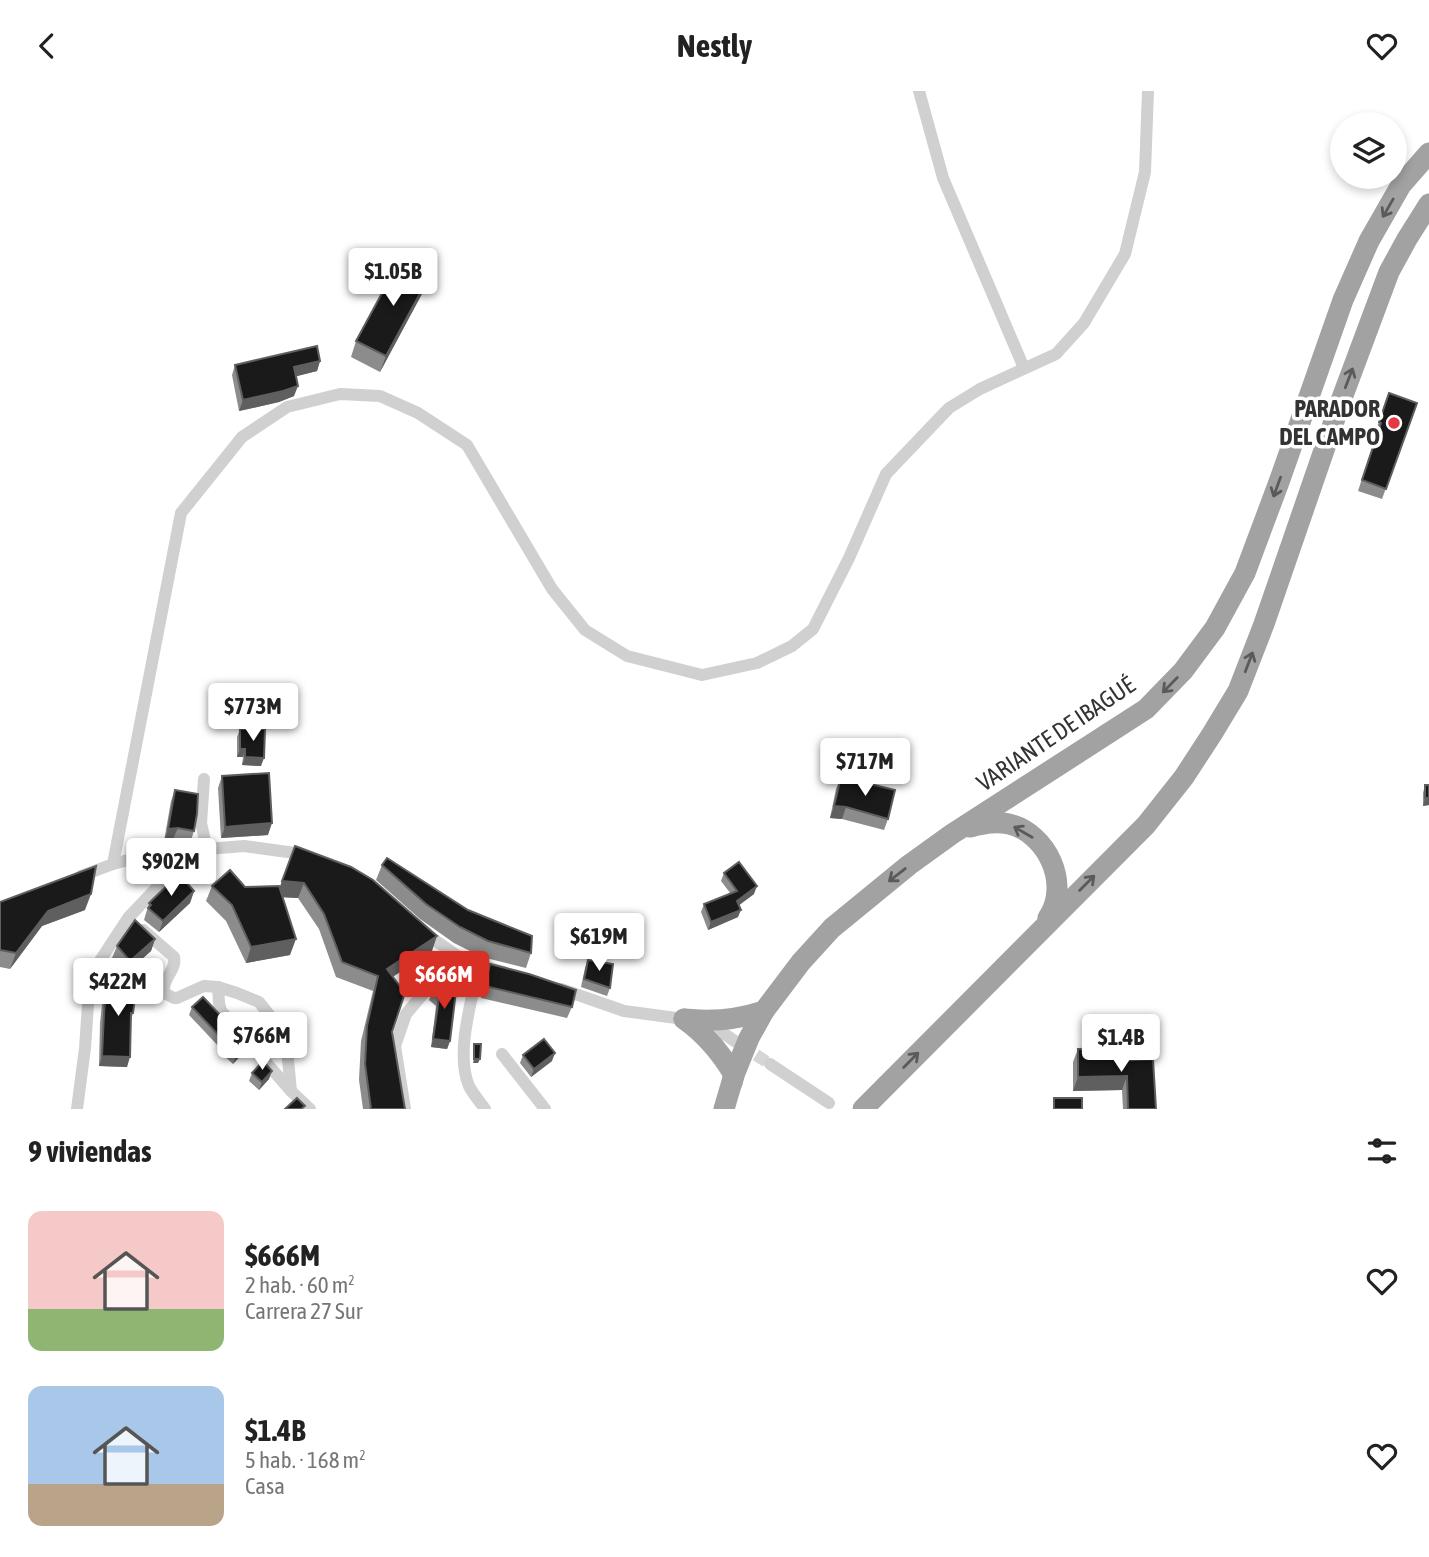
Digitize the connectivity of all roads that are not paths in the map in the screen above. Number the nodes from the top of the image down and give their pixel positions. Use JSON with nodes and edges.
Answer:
{"nodes":[{"id":1,"x":919,"y":91,"type":"edge"},
{"id":2,"x":1148,"y":91,"type":"edge"},
{"id":3,"x":1429,"y":153,"type":"edge"},
{"id":4,"x":1429,"y":204,"type":"edge"},
{"id":5,"x":1024,"y":368,"type":"junction"},
{"id":6,"x":204,"y":779,"type":"dead end"},
{"id":7,"x":952,"y":834,"type":"junction"},
{"id":8,"x":203,"y":852,"type":"junction"},
{"id":9,"x":317,"y":862,"type":"edge"},
{"id":10,"x":113,"y":864,"type":"junction"},
{"id":11,"x":65,"y":882,"type":"edge"},
{"id":12,"x":128,"y":918,"type":"junction"},
{"id":13,"x":415,"y":926,"type":"edge"},
{"id":14,"x":1039,"y":931,"type":"junction"},
{"id":15,"x":456,"y":955,"type":"junction"},
{"id":16,"x":479,"y":965,"type":"junction"},
{"id":17,"x":513,"y":974,"type":"edge"},
{"id":18,"x":549,"y":985,"type":"edge"},
{"id":19,"x":218,"y":987,"type":"junction"},
{"id":20,"x":764,"y":1011,"type":"junction"},
{"id":21,"x":684,"y":1019,"type":"junction"},
{"id":22,"x":736,"y":1042,"type":"tunnel mouth"},
{"id":23,"x":502,"y":1054,"type":"dead end"},
{"id":24,"x":770,"y":1064,"type":"tunnel mouth"},
{"id":25,"x":734,"y":1075,"type":"junction"},
{"id":26,"x":291,"y":1091,"type":"junction"},
{"id":27,"x":829,"y":1103,"type":"dead end"},
{"id":28,"x":77,"y":1109,"type":"edge"},
{"id":29,"x":310,"y":1109,"type":"edge"},
{"id":30,"x":405,"y":1109,"type":"edge"},
{"id":31,"x":485,"y":1109,"type":"edge"},
{"id":32,"x":545,"y":1109,"type":"edge"},
{"id":33,"x":723,"y":1109,"type":"edge"},
{"id":34,"x":731,"y":1109,"type":"edge"},
{"id":35,"x":863,"y":1109,"type":"edge"}],
"edges":[{"from":1,"to":5,"type":"street"},
{"from":2,"to":5,"type":"street"},
{"from":3,"to":7,"type":"highway","name":"VARIANTE DE IBAGUÉ","one_way":true},
{"from":14,"to":4,"type":"highway","one_way":true},
{"from":5,"to":10,"type":"street"},
{"from":6,"to":8,"type":"street"},
{"from":14,"to":7,"type":"highway","one_way":true},
{"from":7,"to":20,"type":"highway","name":"VARIANTE DE IBAGUÉ","one_way":true},
{"from":8,"to":9,"type":"street"},
{"from":8,"to":10,"type":"street"},
{"from":8,"to":12,"type":"street"},
{"from":10,"to":11,"type":"street"},
{"from":12,"to":19,"type":"street"},
{"from":12,"to":28,"type":"street"},
{"from":13,"to":15,"type":"street"},
{"from":35,"to":14,"type":"highway","one_way":true},
{"from":15,"to":16,"type":"street"},
{"from":15,"to":30,"type":"street"},
{"from":16,"to":17,"type":"street"},
{"from":16,"to":31,"type":"street"},
{"from":18,"to":21,"type":"street"},
{"from":19,"to":26,"type":"street"},
{"from":19,"to":26,"type":"street"},
{"from":20,"to":21,"type":"highway"},
{"from":20,"to":25,"type":"highway","name":"VARIANTE DE IBAGUÉ"},
{"from":21,"to":22,"type":"street"},
{"from":21,"to":25,"type":"highway"},
{"from":23,"to":32,"type":"street"},
{"from":24,"to":27,"type":"street"},
{"from":25,"to":33,"type":"highway","name":"VARIANTE DE IBAGUÉ"},
{"from":25,"to":34,"type":"highway"},
{"from":26,"to":29,"type":"street"}]}
